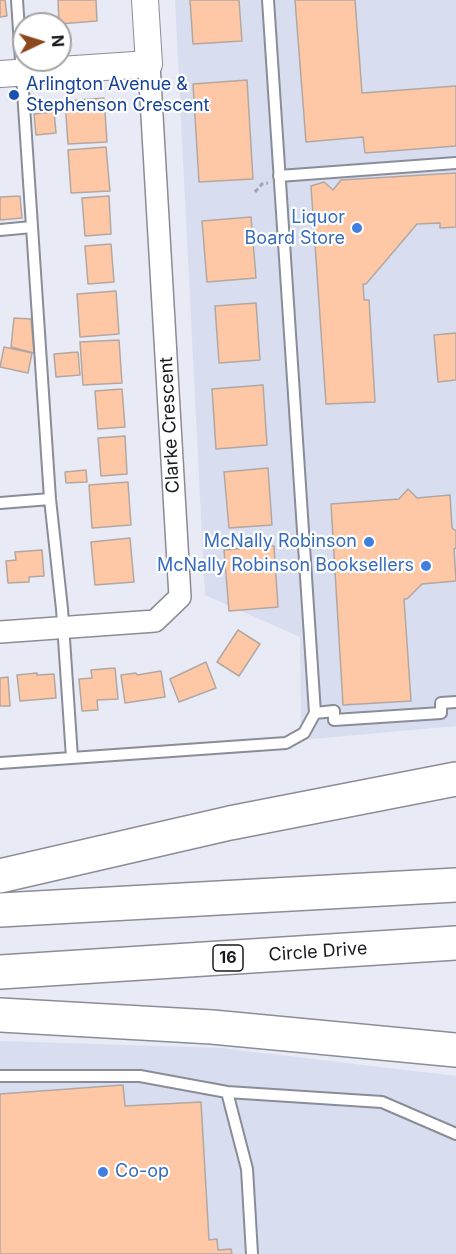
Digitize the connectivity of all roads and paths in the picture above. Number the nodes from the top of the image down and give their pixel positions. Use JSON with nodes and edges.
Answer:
{"nodes":[{"id":1,"x":17,"y":0,"type":"edge"},
{"id":2,"x":145,"y":0,"type":"edge"},
{"id":3,"x":268,"y":0,"type":"edge"},
{"id":4,"x":149,"y":64,"type":"junction"},
{"id":5,"x":12,"y":73,"type":"edge"},
{"id":6,"x":456,"y":163,"type":"edge"},
{"id":7,"x":279,"y":176,"type":"junction"},
{"id":8,"x":32,"y":227,"type":"junction"},
{"id":9,"x":0,"y":230,"type":"edge"},
{"id":10,"x":50,"y":499,"type":"junction"},
{"id":11,"x":0,"y":502,"type":"edge"},
{"id":12,"x":63,"y":627,"type":"junction"},
{"id":13,"x":0,"y":632,"type":"edge"},
{"id":14,"x":456,"y":702,"type":"edge"},
{"id":15,"x":315,"y":713,"type":"junction"},
{"id":16,"x":72,"y":758,"type":"junction"},
{"id":17,"x":0,"y":764,"type":"edge"},
{"id":18,"x":456,"y":779,"type":"edge"},
{"id":19,"x":0,"y":876,"type":"edge"},
{"id":20,"x":456,"y":885,"type":"edge"},
{"id":21,"x":0,"y":910,"type":"edge"},
{"id":22,"x":456,"y":943,"type":"edge"},
{"id":23,"x":0,"y":972,"type":"edge"},
{"id":24,"x":0,"y":1015,"type":"edge"},
{"id":25,"x":456,"y":1050,"type":"edge"},
{"id":26,"x":0,"y":1076,"type":"edge"},
{"id":27,"x":227,"y":1092,"type":"junction"},
{"id":28,"x":456,"y":1134,"type":"edge"},
{"id":29,"x":252,"y":1254,"type":"edge"}],
"edges":[{"from":1,"to":5,"type":"lane"},
{"from":2,"to":4,"type":"street"},
{"from":3,"to":7,"type":"lane"},
{"from":4,"to":5,"type":"street"},
{"from":4,"to":12,"type":"street","name":"Clarke Crescent"},
{"from":5,"to":8,"type":"lane"},
{"from":6,"to":7,"type":"lane"},
{"from":7,"to":15,"type":"lane"},
{"from":8,"to":9,"type":"lane"},
{"from":8,"to":10,"type":"lane"},
{"from":10,"to":11,"type":"lane"},
{"from":10,"to":12,"type":"lane"},
{"from":12,"to":13,"type":"street","name":"Clarke Crescent"},
{"from":12,"to":16,"type":"lane"},
{"from":14,"to":15,"type":"lane"},
{"from":15,"to":16,"type":"lane"},
{"from":16,"to":17,"type":"lane"},
{"from":18,"to":19,"type":"highway"},
{"from":20,"to":21,"type":"highway"},
{"from":22,"to":23,"type":"highway","name":"Circle Drive","number":"16"},
{"from":24,"to":25,"type":"highway"},
{"from":26,"to":27,"type":"lane"},
{"from":27,"to":28,"type":"lane"},
{"from":27,"to":29,"type":"lane"}]}
